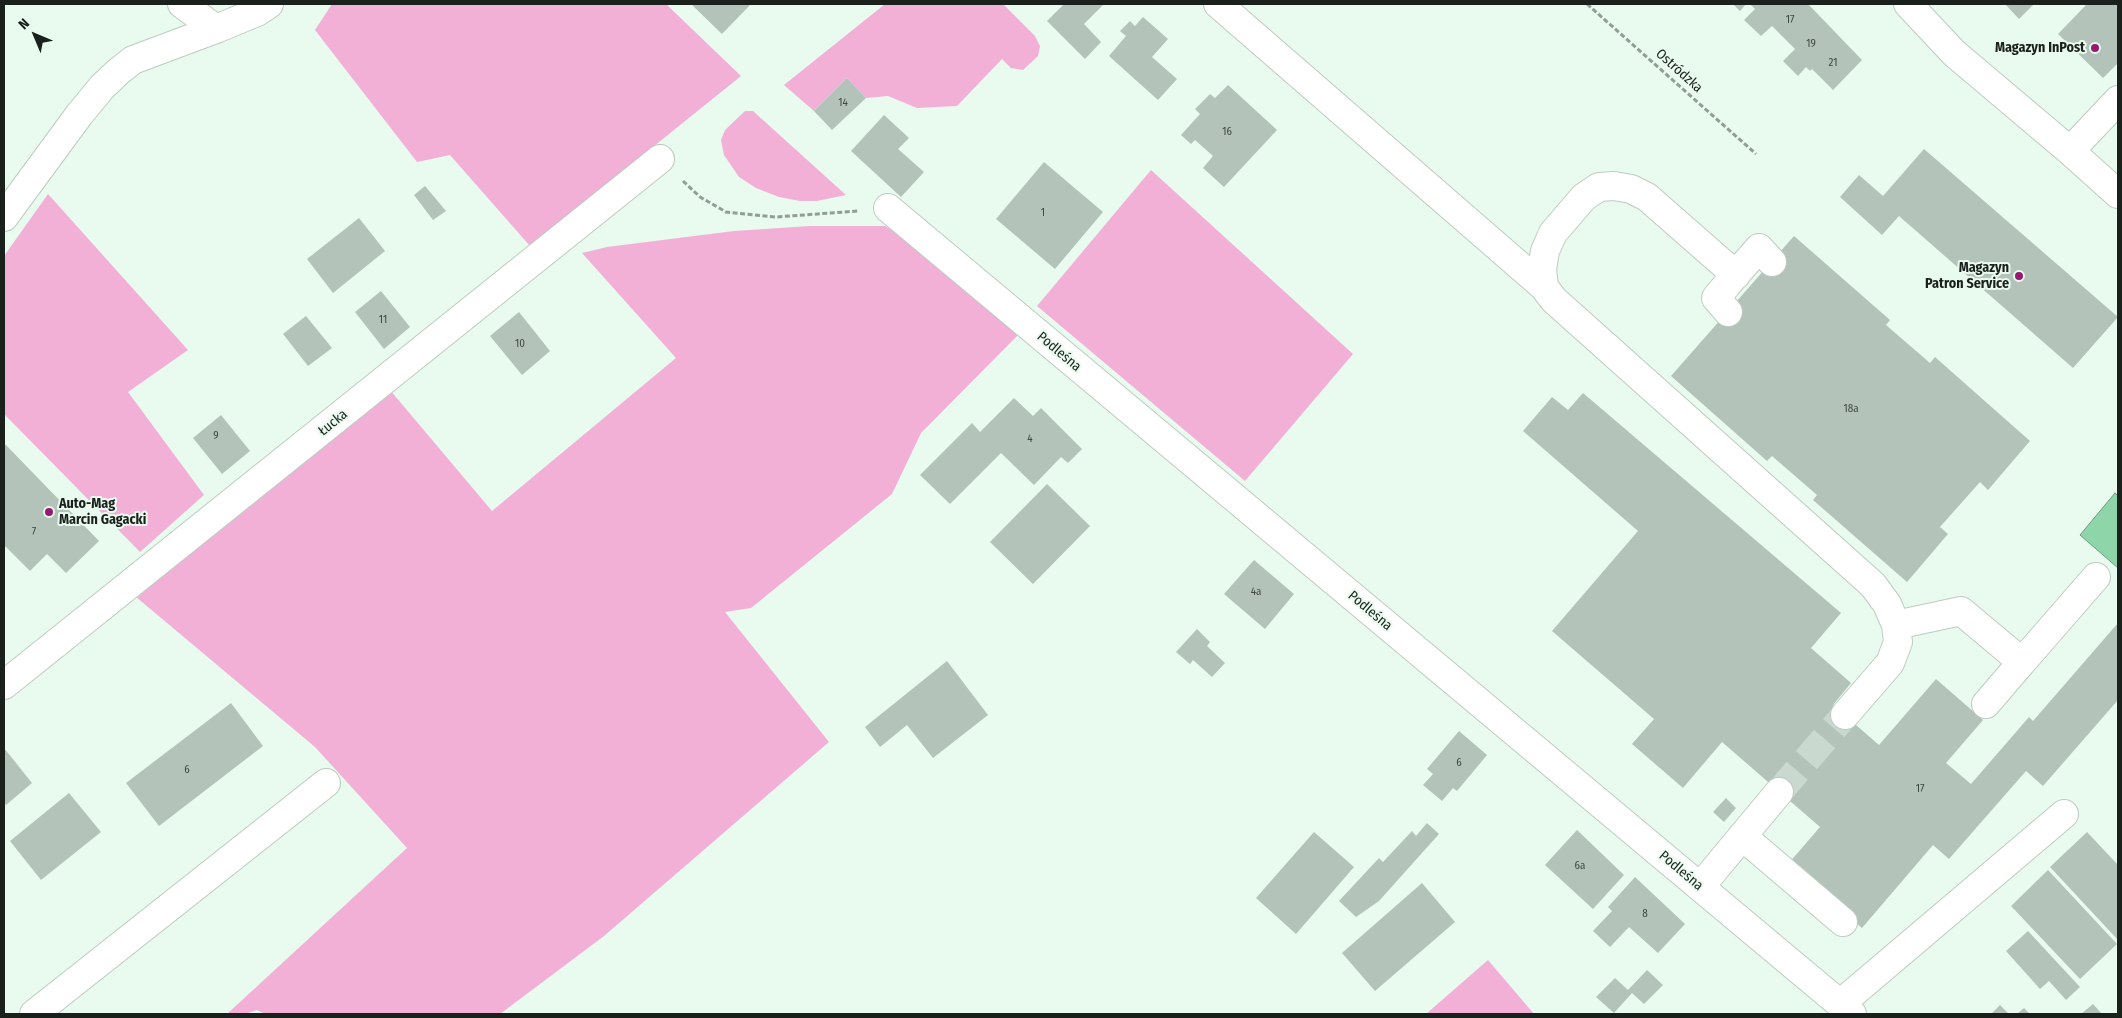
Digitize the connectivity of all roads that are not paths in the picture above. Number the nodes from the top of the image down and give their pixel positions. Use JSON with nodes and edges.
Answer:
{"nodes":[{"id":1,"x":182,"y":4,"type":"edge"},
{"id":2,"x":269,"y":4,"type":"edge"},
{"id":3,"x":1218,"y":4,"type":"edge"},
{"id":4,"x":1908,"y":4,"type":"edge"},
{"id":5,"x":216,"y":29,"type":"junction"},
{"id":6,"x":2118,"y":100,"type":"edge"},
{"id":7,"x":2070,"y":151,"type":"junction"},
{"id":8,"x":660,"y":159,"type":"road end"},
{"id":9,"x":2118,"y":194,"type":"edge"},
{"id":10,"x":888,"y":208,"type":"road end"},
{"id":11,"x":4,"y":217,"type":"edge"},
{"id":12,"x":1744,"y":281,"type":"dead end"},
{"id":13,"x":1544,"y":287,"type":"junction"},
{"id":14,"x":2096,"y":577,"type":"dead end"},
{"id":15,"x":1896,"y":625,"type":"junction"},
{"id":16,"x":2022,"y":662,"type":"junction"},
{"id":17,"x":4,"y":685,"type":"edge"},
{"id":18,"x":1986,"y":704,"type":"dead end"},
{"id":19,"x":1845,"y":715,"type":"tunnel mouth"},
{"id":20,"x":326,"y":783,"type":"dead end"},
{"id":21,"x":1779,"y":792,"type":"tunnel mouth"},
{"id":22,"x":2064,"y":814,"type":"dead end"},
{"id":23,"x":1742,"y":836,"type":"junction"},
{"id":24,"x":1700,"y":886,"type":"junction"},
{"id":25,"x":1843,"y":922,"type":"dead end"},
{"id":26,"x":1846,"y":1009,"type":"edge"},
{"id":27,"x":34,"y":1014,"type":"edge"}],
"edges":[{"from":1,"to":5,"type":"street"},
{"from":2,"to":5,"type":"street"},
{"from":3,"to":13,"type":"street"},
{"from":4,"to":7,"type":"street"},
{"from":5,"to":11,"type":"street"},
{"from":6,"to":7,"type":"street"},
{"from":7,"to":9,"type":"street"},
{"from":8,"to":17,"type":"street","name":"Łucka"},
{"from":10,"to":24,"type":"street","name":"Podleśna"},
{"from":12,"to":13,"type":"street"},
{"from":13,"to":15,"type":"street"},
{"from":14,"to":16,"type":"street"},
{"from":15,"to":16,"type":"street"},
{"from":15,"to":19,"type":"street"},
{"from":16,"to":18,"type":"street"},
{"from":20,"to":27,"type":"street"},
{"from":21,"to":23,"type":"street"},
{"from":22,"to":26,"type":"street"},
{"from":23,"to":24,"type":"street"},
{"from":23,"to":25,"type":"street"},
{"from":24,"to":26,"type":"street","name":"Podleśna"}]}
